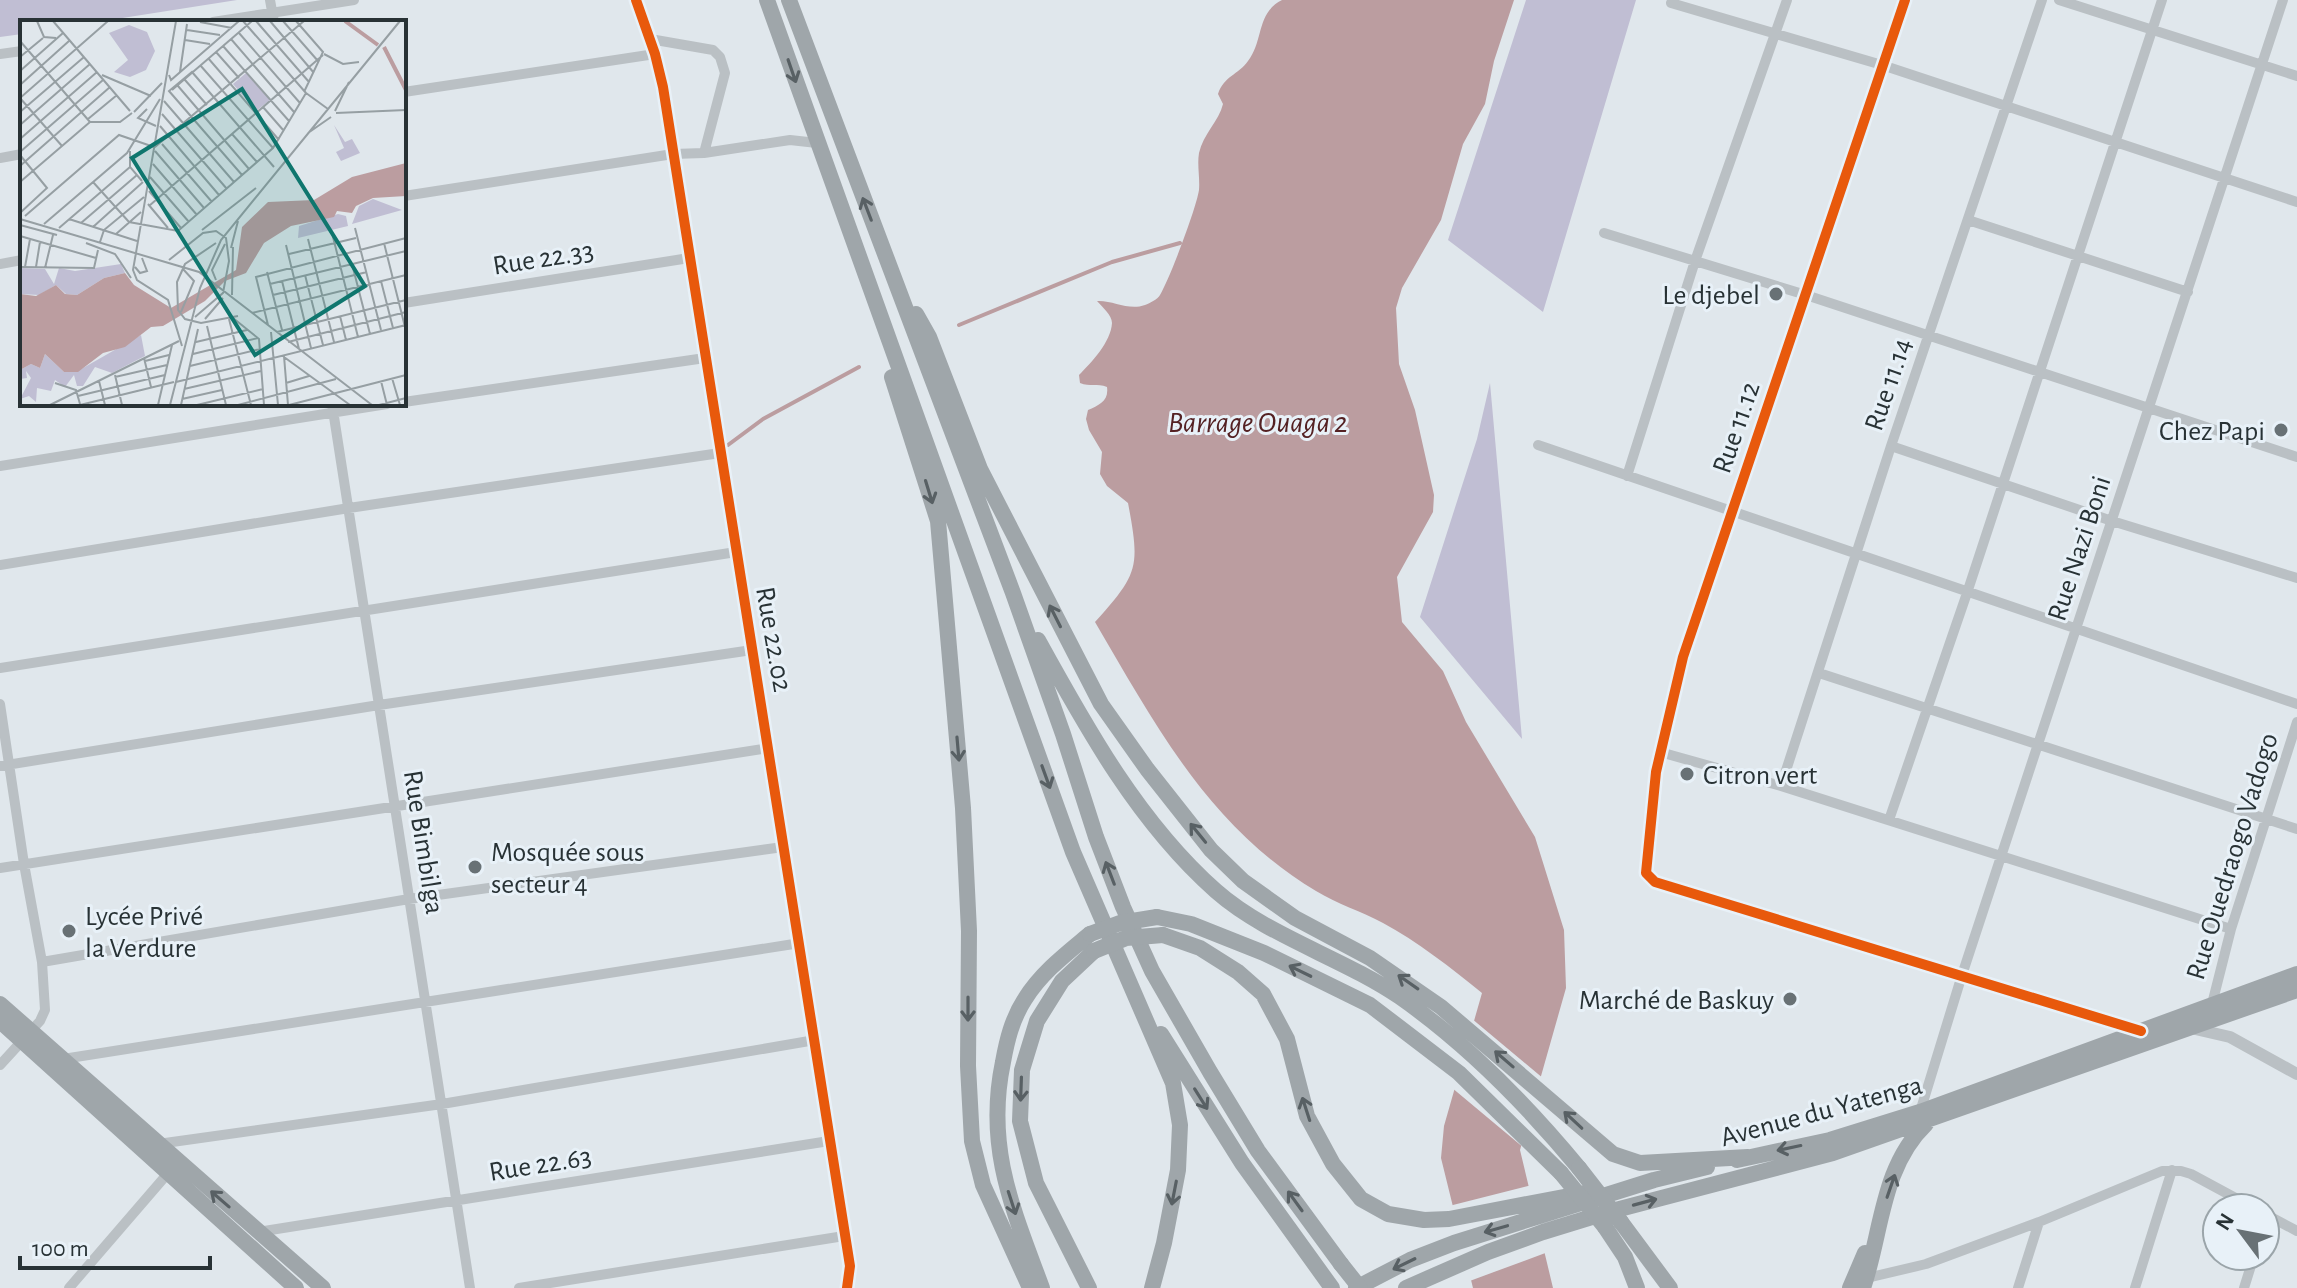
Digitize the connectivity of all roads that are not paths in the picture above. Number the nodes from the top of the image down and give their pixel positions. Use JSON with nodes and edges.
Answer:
{"nodes":[{"id":1,"x":270,"y":0,"type":"edge"},
{"id":2,"x":354,"y":0,"type":"edge"},
{"id":3,"x":636,"y":0,"type":"edge"},
{"id":4,"x":767,"y":0,"type":"edge"},
{"id":5,"x":789,"y":0,"type":"edge"},
{"id":6,"x":1787,"y":0,"type":"edge"},
{"id":7,"x":1905,"y":0,"type":"edge"},
{"id":8,"x":2042,"y":0,"type":"edge"},
{"id":9,"x":2059,"y":0,"type":"edge"},
{"id":10,"x":2162,"y":0,"type":"edge"},
{"id":11,"x":2283,"y":0,"type":"edge"},
{"id":12,"x":1671,"y":3,"type":"dead end"},
{"id":13,"x":273,"y":18,"type":"edge"},
{"id":14,"x":243,"y":20,"type":"edge"},
{"id":15,"x":2153,"y":30,"type":"junction"},
{"id":16,"x":1776,"y":35,"type":"junction"},
{"id":17,"x":650,"y":39,"type":"junction"},
{"id":18,"x":20,"y":51,"type":"edge"},
{"id":19,"x":0,"y":54,"type":"edge"},
{"id":20,"x":655,"y":54,"type":"junction"},
{"id":21,"x":1882,"y":65,"type":"junction"},
{"id":22,"x":2262,"y":65,"type":"junction"},
{"id":23,"x":2297,"y":76,"type":"edge"},
{"id":24,"x":406,"y":92,"type":"edge"},
{"id":25,"x":2006,"y":106,"type":"junction"},
{"id":26,"x":2115,"y":142,"type":"junction"},
{"id":27,"x":817,"y":143,"type":"junction"},
{"id":28,"x":704,"y":153,"type":"junction"},
{"id":29,"x":20,"y":154,"type":"edge"},
{"id":30,"x":673,"y":154,"type":"junction"},
{"id":31,"x":0,"y":158,"type":"edge"},
{"id":32,"x":2225,"y":178,"type":"junction"},
{"id":33,"x":406,"y":196,"type":"edge"},
{"id":34,"x":2297,"y":202,"type":"edge"},
{"id":35,"x":1968,"y":220,"type":"junction"},
{"id":36,"x":1604,"y":233,"type":"dead end"},
{"id":37,"x":884,"y":255,"type":"junction"},
{"id":38,"x":859,"y":256,"type":"junction"},
{"id":39,"x":2077,"y":257,"type":"junction"},
{"id":40,"x":689,"y":258,"type":"junction"},
{"id":41,"x":20,"y":260,"type":"edge"},
{"id":42,"x":1695,"y":261,"type":"junction"},
{"id":43,"x":0,"y":264,"type":"edge"},
{"id":44,"x":2188,"y":292,"type":"junction"},
{"id":45,"x":1806,"y":295,"type":"junction"},
{"id":46,"x":406,"y":303,"type":"edge"},
{"id":47,"x":1929,"y":335,"type":"junction"},
{"id":48,"x":705,"y":358,"type":"junction"},
{"id":49,"x":2038,"y":372,"type":"junction"},
{"id":50,"x":406,"y":402,"type":"edge"},
{"id":51,"x":360,"y":406,"type":"edge"},
{"id":52,"x":332,"y":408,"type":"edge"},
{"id":53,"x":2149,"y":410,"type":"junction"},
{"id":54,"x":1538,"y":445,"type":"dead end"},
{"id":55,"x":1891,"y":446,"type":"junction"},
{"id":56,"x":720,"y":453,"type":"junction"},
{"id":57,"x":2297,"y":457,"type":"edge"},
{"id":58,"x":0,"y":466,"type":"edge"},
{"id":59,"x":1627,"y":476,"type":"junction"},
{"id":60,"x":2002,"y":482,"type":"junction"},
{"id":61,"x":349,"y":508,"type":"junction"},
{"id":62,"x":1731,"y":513,"type":"junction"},
{"id":63,"x":2112,"y":521,"type":"junction"},
{"id":64,"x":736,"y":552,"type":"junction"},
{"id":65,"x":1857,"y":556,"type":"junction"},
{"id":66,"x":0,"y":565,"type":"edge"},
{"id":67,"x":2297,"y":578,"type":"edge"},
{"id":68,"x":1013,"y":593,"type":"junction"},
{"id":69,"x":1967,"y":593,"type":"junction"},
{"id":70,"x":365,"y":612,"type":"junction"},
{"id":71,"x":2076,"y":630,"type":"junction"},
{"id":72,"x":752,"y":650,"type":"junction"},
{"id":73,"x":0,"y":668,"type":"edge"},
{"id":74,"x":1819,"y":673,"type":"junction"},
{"id":75,"x":0,"y":704,"type":"edge"},
{"id":76,"x":2297,"y":704,"type":"edge"},
{"id":77,"x":379,"y":705,"type":"junction"},
{"id":78,"x":1928,"y":709,"type":"junction"},
{"id":79,"x":2297,"y":722,"type":"edge"},
{"id":80,"x":2038,"y":745,"type":"junction"},
{"id":81,"x":769,"y":748,"type":"junction"},
{"id":82,"x":1660,"y":752,"type":"junction"},
{"id":83,"x":4,"y":765,"type":"edge"},
{"id":84,"x":1781,"y":786,"type":"junction"},
{"id":85,"x":395,"y":804,"type":"junction"},
{"id":86,"x":2265,"y":818,"type":"junction"},
{"id":87,"x":1889,"y":820,"type":"junction"},
{"id":88,"x":2297,"y":829,"type":"edge"},
{"id":89,"x":783,"y":847,"type":"junction"},
{"id":90,"x":2001,"y":856,"type":"junction"},
{"id":91,"x":24,"y":864,"type":"junction"},
{"id":92,"x":0,"y":868,"type":"edge"},
{"id":93,"x":409,"y":899,"type":"junction"},
{"id":94,"x":2231,"y":929,"type":"junction"},
{"id":95,"x":800,"y":943,"type":"junction"},
{"id":96,"x":1092,"y":943,"type":"junction"},
{"id":97,"x":42,"y":962,"type":"junction"},
{"id":98,"x":2297,"y":974,"type":"edge"},
{"id":99,"x":1962,"y":975,"type":"junction"},
{"id":100,"x":1132,"y":984,"type":"junction"},
{"id":101,"x":2297,"y":990,"type":"edge"},
{"id":102,"x":0,"y":996,"type":"edge"},
{"id":103,"x":426,"y":1001,"type":"junction"},
{"id":104,"x":0,"y":1004,"type":"edge"},
{"id":105,"x":2212,"y":1004,"type":"junction"},
{"id":106,"x":2233,"y":1013,"type":"junction"},
{"id":107,"x":0,"y":1024,"type":"edge"},
{"id":108,"x":2190,"y":1028,"type":"junction"},
{"id":109,"x":2141,"y":1031,"type":"junction"},
{"id":110,"x":26,"y":1036,"type":"junction"},
{"id":111,"x":2230,"y":1037,"type":"junction"},
{"id":112,"x":815,"y":1040,"type":"junction"},
{"id":113,"x":63,"y":1059,"type":"junction"},
{"id":114,"x":0,"y":1065,"type":"edge"},
{"id":115,"x":2297,"y":1074,"type":"edge"},
{"id":116,"x":442,"y":1104,"type":"junction"},
{"id":117,"x":1924,"y":1117,"type":"junction"},
{"id":118,"x":829,"y":1141,"type":"junction"},
{"id":119,"x":158,"y":1144,"type":"junction"},
{"id":120,"x":1748,"y":1157,"type":"junction"},
{"id":121,"x":2172,"y":1170,"type":"junction"},
{"id":122,"x":169,"y":1172,"type":"junction"},
{"id":123,"x":2224,"y":1192,"type":"edge"},
{"id":124,"x":457,"y":1201,"type":"junction"},
{"id":125,"x":1539,"y":1217,"type":"junction"},
{"id":126,"x":1879,"y":1220,"type":"junction"},
{"id":127,"x":2039,"y":1222,"type":"junction"},
{"id":128,"x":1613,"y":1224,"type":"junction"},
{"id":129,"x":258,"y":1232,"type":"junction"},
{"id":130,"x":844,"y":1236,"type":"junction"},
{"id":131,"x":301,"y":1268,"type":"junction"},
{"id":132,"x":1865,"y":1283,"type":"edge"},
{"id":133,"x":293,"y":1286,"type":"edge"},
{"id":134,"x":69,"y":1288,"type":"edge"},
{"id":135,"x":323,"y":1288,"type":"edge"},
{"id":136,"x":334,"y":1288,"type":"edge"},
{"id":137,"x":470,"y":1288,"type":"edge"},
{"id":138,"x":519,"y":1288,"type":"edge"},
{"id":139,"x":847,"y":1288,"type":"edge"},
{"id":140,"x":1030,"y":1288,"type":"edge"},
{"id":141,"x":1042,"y":1288,"type":"edge"},
{"id":142,"x":1089,"y":1288,"type":"edge"},
{"id":143,"x":1152,"y":1288,"type":"edge"},
{"id":144,"x":1332,"y":1288,"type":"edge"},
{"id":145,"x":1358,"y":1288,"type":"edge"},
{"id":146,"x":1406,"y":1288,"type":"edge"},
{"id":147,"x":1637,"y":1288,"type":"edge"},
{"id":148,"x":1670,"y":1288,"type":"edge"},
{"id":149,"x":1850,"y":1288,"type":"edge"},
{"id":150,"x":2018,"y":1288,"type":"edge"},
{"id":151,"x":2135,"y":1288,"type":"edge"}],
"edges":[{"from":1,"to":13,"type":"street"},
{"from":2,"to":13,"type":"street"},
{"from":3,"to":17,"type":"street","name":"Rue 22.02"},
{"from":4,"to":27,"type":"main road","one_way":true},
{"from":37,"to":5,"type":"main road","one_way":true},
{"from":6,"to":16,"type":"street"},
{"from":7,"to":21,"type":"street","name":"Rue 11.12"},
{"from":8,"to":25,"type":"street","name":"Rue 11.14"},
{"from":9,"to":15,"type":"street"},
{"from":10,"to":15,"type":"street"},
{"from":11,"to":22,"type":"street","name":"Rue Nazi Boni"},
{"from":12,"to":16,"type":"street"},
{"from":13,"to":14,"type":"street"},
{"from":15,"to":22,"type":"street"},
{"from":15,"to":26,"type":"street"},
{"from":16,"to":21,"type":"street"},
{"from":16,"to":42,"type":"street"},
{"from":17,"to":20,"type":"street","name":"Rue 22.02"},
{"from":17,"to":28,"type":"street"},
{"from":18,"to":19,"type":"street"},
{"from":20,"to":24,"type":"street"},
{"from":20,"to":30,"type":"street","name":"Rue 22.02"},
{"from":21,"to":25,"type":"street"},
{"from":21,"to":45,"type":"street","name":"Rue 11.12"},
{"from":22,"to":23,"type":"street"},
{"from":22,"to":32,"type":"street","name":"Rue Nazi Boni"},
{"from":25,"to":26,"type":"street"},
{"from":25,"to":35,"type":"street","name":"Rue 11.14"},
{"from":26,"to":32,"type":"street"},
{"from":26,"to":39,"type":"street"},
{"from":27,"to":28,"type":"street"},
{"from":27,"to":38,"type":"main road"},
{"from":28,"to":30,"type":"street"},
{"from":29,"to":31,"type":"street"},
{"from":30,"to":33,"type":"street"},
{"from":30,"to":40,"type":"street","name":"Rue 22.02"},
{"from":32,"to":34,"type":"street"},
{"from":32,"to":44,"type":"street","name":"Rue Nazi Boni"},
{"from":35,"to":39,"type":"street"},
{"from":35,"to":47,"type":"street","name":"Rue 11.14"},
{"from":36,"to":42,"type":"street"},
{"from":37,"to":68,"type":"main road"},
{"from":120,"to":37,"type":"main road","one_way":true},
{"from":38,"to":100,"type":"main road","one_way":true},
{"from":38,"to":140,"type":"main road","one_way":true},
{"from":39,"to":44,"type":"street"},
{"from":39,"to":49,"type":"street"},
{"from":40,"to":46,"type":"street","name":"Rue 22.33"},
{"from":40,"to":48,"type":"street","name":"Rue 22.02"},
{"from":41,"to":43,"type":"street"},
{"from":42,"to":45,"type":"street"},
{"from":42,"to":59,"type":"street"},
{"from":44,"to":53,"type":"street","name":"Rue Nazi Boni"},
{"from":45,"to":47,"type":"street"},
{"from":45,"to":62,"type":"street","name":"Rue 11.12"},
{"from":47,"to":49,"type":"street"},
{"from":47,"to":55,"type":"street","name":"Rue 11.14"},
{"from":48,"to":50,"type":"street"},
{"from":48,"to":56,"type":"street","name":"Rue 22.02"},
{"from":49,"to":53,"type":"street"},
{"from":49,"to":60,"type":"street"},
{"from":51,"to":52,"type":"street"},
{"from":52,"to":58,"type":"street"},
{"from":52,"to":61,"type":"street","name":"Rue Bimbilga"},
{"from":53,"to":57,"type":"street"},
{"from":53,"to":63,"type":"street","name":"Rue Nazi Boni"},
{"from":54,"to":59,"type":"street"},
{"from":55,"to":60,"type":"street"},
{"from":55,"to":65,"type":"street","name":"Rue 11.14"},
{"from":56,"to":61,"type":"street"},
{"from":56,"to":64,"type":"street","name":"Rue 22.02"},
{"from":59,"to":62,"type":"street"},
{"from":60,"to":63,"type":"street"},
{"from":60,"to":69,"type":"street"},
{"from":61,"to":66,"type":"street"},
{"from":61,"to":70,"type":"street","name":"Rue Bimbilga"},
{"from":62,"to":65,"type":"street"},
{"from":62,"to":82,"type":"street","name":"Rue 11.12"},
{"from":63,"to":67,"type":"street"},
{"from":63,"to":71,"type":"street","name":"Rue Nazi Boni"},
{"from":64,"to":70,"type":"street"},
{"from":64,"to":72,"type":"street","name":"Rue 22.02"},
{"from":65,"to":69,"type":"street"},
{"from":65,"to":74,"type":"street","name":"Rue 11.14"},
{"from":68,"to":128,"type":"main road","bridge":true},
{"from":145,"to":68,"type":"main road","one_way":true,"bridge":true},
{"from":69,"to":71,"type":"street"},
{"from":69,"to":78,"type":"street"},
{"from":70,"to":73,"type":"street"},
{"from":70,"to":77,"type":"street","name":"Rue Bimbilga"},
{"from":71,"to":76,"type":"street"},
{"from":71,"to":80,"type":"street","name":"Rue Nazi Boni"},
{"from":72,"to":77,"type":"street"},
{"from":72,"to":81,"type":"street","name":"Rue 22.02"},
{"from":74,"to":78,"type":"street"},
{"from":74,"to":84,"type":"street","name":"Rue 11.14"},
{"from":75,"to":83,"type":"street"},
{"from":77,"to":83,"type":"street"},
{"from":77,"to":85,"type":"street","name":"Rue Bimbilga"},
{"from":78,"to":80,"type":"street"},
{"from":78,"to":87,"type":"street"},
{"from":79,"to":86,"type":"street","name":"Rue Ouedraogo Vadogo"},
{"from":80,"to":86,"type":"street"},
{"from":80,"to":90,"type":"street","name":"Rue Nazi Boni"},
{"from":81,"to":85,"type":"street"},
{"from":81,"to":89,"type":"street","name":"Rue 22.02"},
{"from":82,"to":84,"type":"street"},
{"from":82,"to":99,"type":"street","name":"Rue 11.12"},
{"from":83,"to":91,"type":"street"},
{"from":84,"to":87,"type":"street"},
{"from":85,"to":91,"type":"street"},
{"from":85,"to":93,"type":"street","name":"Rue Bimbilga"},
{"from":86,"to":88,"type":"street"},
{"from":86,"to":94,"type":"street","name":"Rue Ouedraogo Vadogo"},
{"from":87,"to":90,"type":"street"},
{"from":89,"to":93,"type":"street"},
{"from":89,"to":95,"type":"street","name":"Rue 22.02"},
{"from":90,"to":94,"type":"street"},
{"from":90,"to":99,"type":"street","name":"Rue Nazi Boni"},
{"from":91,"to":92,"type":"street"},
{"from":91,"to":97,"type":"street"},
{"from":93,"to":97,"type":"street"},
{"from":93,"to":103,"type":"street","name":"Rue Bimbilga"},
{"from":94,"to":105,"type":"street","name":"Rue Ouedraogo Vadogo"},
{"from":95,"to":103,"type":"street"},
{"from":95,"to":112,"type":"street","name":"Rue 22.02"},
{"from":125,"to":96,"type":"main road","one_way":true,"bridge":true},
{"from":128,"to":96,"type":"main road","one_way":true,"bridge":true},
{"from":96,"to":141,"type":"main road","one_way":true},
{"from":96,"to":142,"type":"main road","one_way":true},
{"from":97,"to":110,"type":"street"},
{"from":98,"to":105,"type":"main road","name":"Avenue du Yatenga"},
{"from":99,"to":109,"type":"street"},
{"from":99,"to":117,"type":"street","name":"Rue Nazi Boni"},
{"from":100,"to":143,"type":"main road","one_way":true},
{"from":100,"to":144,"type":"main road","one_way":true},
{"from":101,"to":106,"type":"main road","name":"Avenue du Yatenga"},
{"from":102,"to":110,"type":"street"},
{"from":103,"to":113,"type":"street"},
{"from":103,"to":116,"type":"street","name":"Rue Bimbilga"},
{"from":104,"to":110,"type":"main road"},
{"from":105,"to":109,"type":"main road","name":"Avenue du Yatenga"},
{"from":106,"to":108,"type":"main road","name":"Avenue du Yatenga"},
{"from":106,"to":111,"type":"street"},
{"from":107,"to":110,"type":"main road"},
{"from":108,"to":111,"type":"street"},
{"from":108,"to":117,"type":"main road","name":"Avenue du Yatenga"},
{"from":109,"to":117,"type":"main road","name":"Avenue du Yatenga"},
{"from":110,"to":113,"type":"main road"},
{"from":110,"to":114,"type":"street"},
{"from":110,"to":122,"type":"main road"},
{"from":111,"to":115,"type":"street"},
{"from":112,"to":116,"type":"street"},
{"from":112,"to":118,"type":"street","name":"Rue 22.02"},
{"from":113,"to":119,"type":"main road"},
{"from":116,"to":119,"type":"street"},
{"from":116,"to":124,"type":"street","name":"Rue Bimbilga"},
{"from":117,"to":120,"type":"main road","name":"Avenue du Yatenga","one_way":true},
{"from":125,"to":117,"type":"main road","name":"Avenue du Yatenga","one_way":true},
{"from":126,"to":117,"type":"main road","one_way":true},
{"from":118,"to":124,"type":"street","name":"Rue 22.63"},
{"from":118,"to":130,"type":"street","name":"Rue 22.02"},
{"from":129,"to":119,"type":"main road","one_way":true},
{"from":120,"to":125,"type":"main road","name":"Avenue du Yatenga"},
{"from":121,"to":123,"type":"street"},
{"from":121,"to":127,"type":"street"},
{"from":121,"to":151,"type":"street"},
{"from":122,"to":133,"type":"main road"},
{"from":122,"to":134,"type":"street"},
{"from":124,"to":129,"type":"street","name":"Rue 22.63"},
{"from":124,"to":137,"type":"street","name":"Rue Bimbilga"},
{"from":125,"to":145,"type":"main road","name":"Avenue du Yatenga","one_way":true},
{"from":125,"to":146,"type":"main road","name":"Avenue du Yatenga"},
{"from":126,"to":132,"type":"main road"},
{"from":126,"to":149,"type":"main road"},
{"from":127,"to":132,"type":"street"},
{"from":127,"to":150,"type":"street"},
{"from":128,"to":147,"type":"main road"},
{"from":128,"to":148,"type":"main road"},
{"from":129,"to":131,"type":"main road"},
{"from":130,"to":138,"type":"street"},
{"from":130,"to":139,"type":"street","name":"Rue 22.02"},
{"from":131,"to":135,"type":"main road"},
{"from":131,"to":136,"type":"main road"}]}
